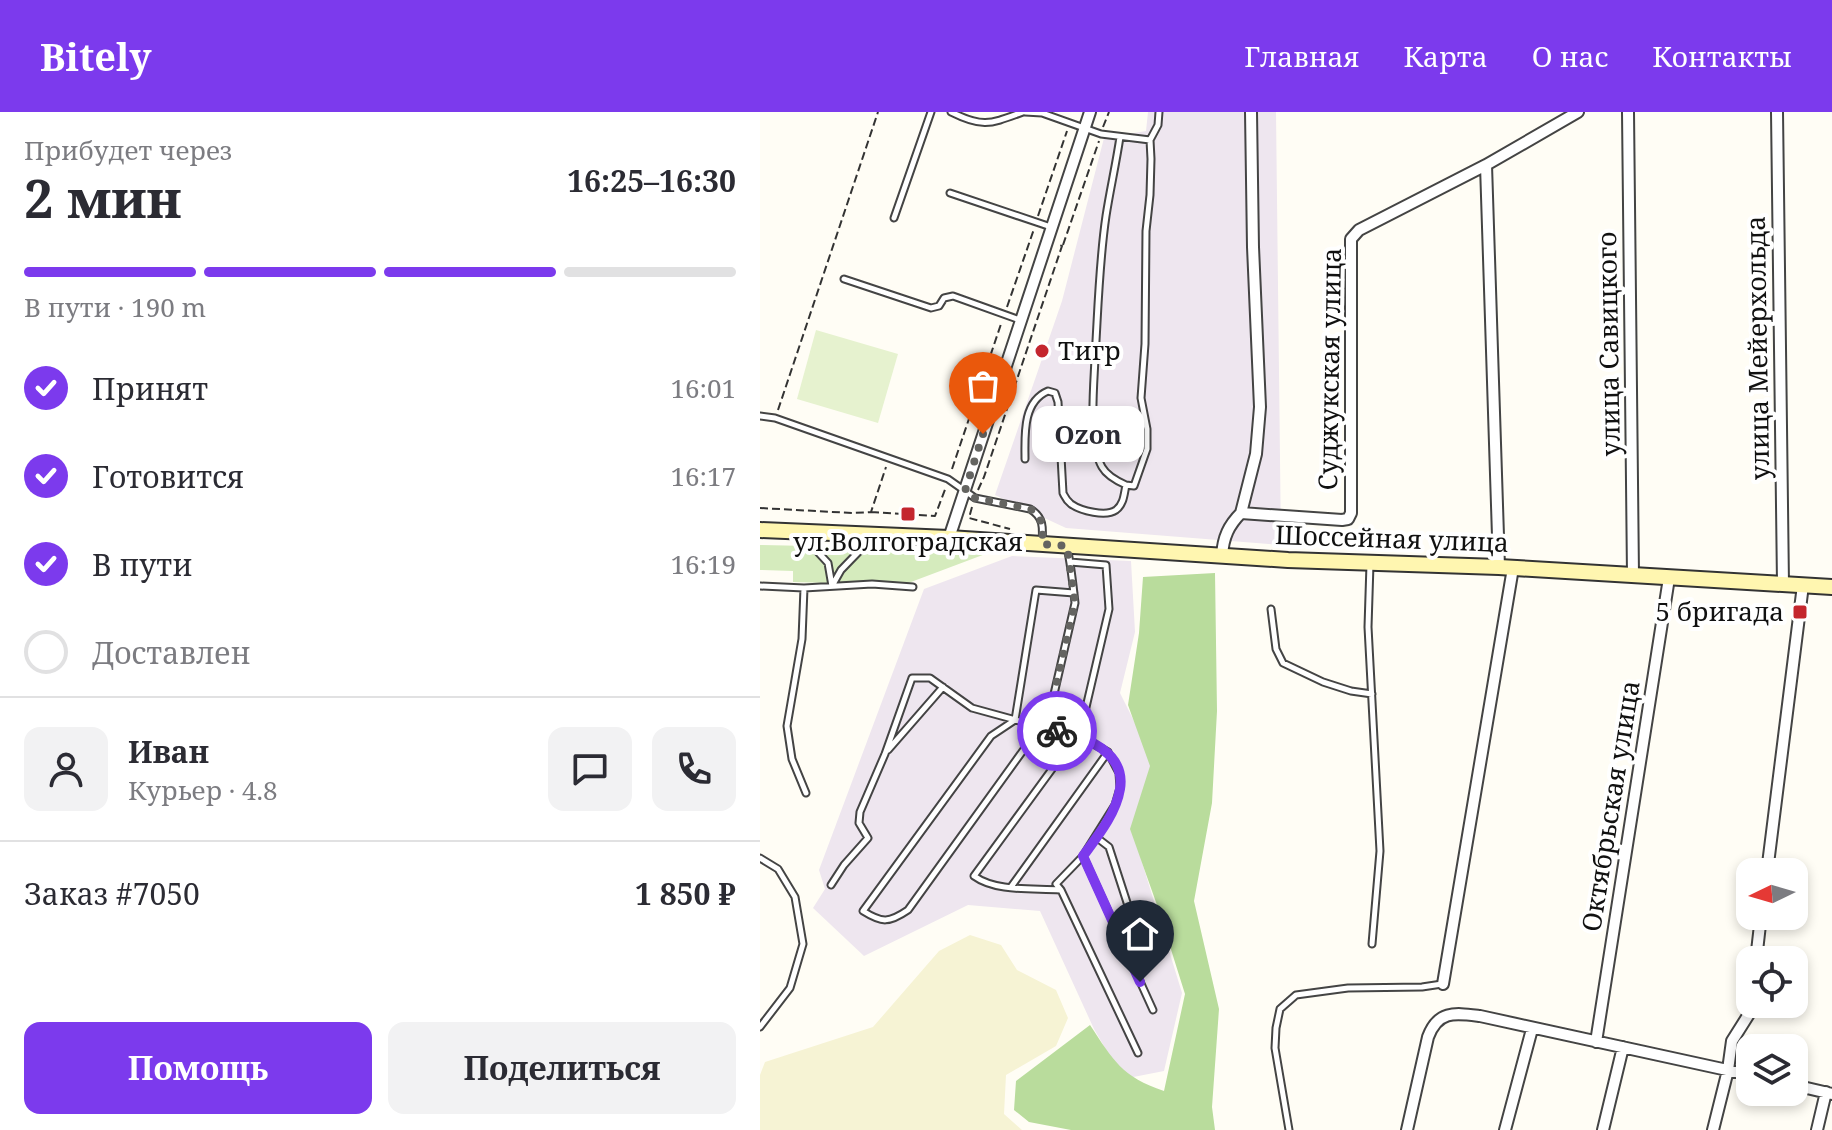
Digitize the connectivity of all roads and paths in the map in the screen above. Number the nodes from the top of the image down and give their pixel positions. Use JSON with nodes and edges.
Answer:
{"nodes":[{"id":1,"x":878,"y":112,"type":"edge"},
{"id":2,"x":931,"y":112,"type":"edge"},
{"id":3,"x":951,"y":112,"type":"edge"},
{"id":4,"x":1024,"y":112,"type":"edge"},
{"id":5,"x":1090,"y":112,"type":"edge"},
{"id":6,"x":1109,"y":112,"type":"edge"},
{"id":7,"x":1159,"y":112,"type":"edge"},
{"id":8,"x":1251,"y":112,"type":"edge"},
{"id":9,"x":1578,"y":112,"type":"edge"},
{"id":10,"x":1628,"y":112,"type":"edge"},
{"id":11,"x":1777,"y":112,"type":"edge"},
{"id":12,"x":1084,"y":129,"type":"junction"},
{"id":13,"x":1101,"y":134,"type":"junction"},
{"id":14,"x":1120,"y":137,"type":"junction"},
{"id":15,"x":1150,"y":140,"type":"junction"},
{"id":16,"x":1486,"y":165,"type":"junction"},
{"id":17,"x":950,"y":193,"type":"dead end"},
{"id":18,"x":894,"y":218,"type":"dead end"},
{"id":19,"x":1052,"y":227,"type":"junction"},
{"id":20,"x":1047,"y":241,"type":"junction"},
{"id":21,"x":1062,"y":246,"type":"junction"},
{"id":22,"x":844,"y":279,"type":"dead end"},
{"id":23,"x":1020,"y":320,"type":"junction"},
{"id":24,"x":760,"y":416,"type":"edge"},
{"id":25,"x":775,"y":418,"type":"junction"},
{"id":26,"x":889,"y":458,"type":"junction"},
{"id":27,"x":1025,"y":459,"type":"dead end"},
{"id":28,"x":1126,"y":485,"type":"junction"},
{"id":29,"x":970,"y":494,"type":"junction"},
{"id":30,"x":760,"y":508,"type":"edge"},
{"id":31,"x":871,"y":512,"type":"junction"},
{"id":32,"x":1241,"y":513,"type":"junction"},
{"id":33,"x":935,"y":516,"type":"dead end"},
{"id":34,"x":969,"y":518,"type":"dead end"},
{"id":35,"x":760,"y":530,"type":"edge"},
{"id":36,"x":799,"y":532,"type":"junction"},
{"id":37,"x":875,"y":535,"type":"junction"},
{"id":38,"x":949,"y":538,"type":"junction"},
{"id":39,"x":1042,"y":544,"type":"junction"},
{"id":40,"x":1067,"y":546,"type":"junction"},
{"id":41,"x":1222,"y":556,"type":"junction"},
{"id":42,"x":1070,"y":562,"type":"junction"},
{"id":43,"x":1370,"y":563,"type":"junction"},
{"id":44,"x":1506,"y":568,"type":"junction"},
{"id":45,"x":1633,"y":575,"type":"junction"},
{"id":46,"x":1669,"y":578,"type":"junction"},
{"id":47,"x":1783,"y":584,"type":"junction"},
{"id":48,"x":1803,"y":585,"type":"junction"},
{"id":49,"x":760,"y":586,"type":"edge"},
{"id":50,"x":832,"y":586,"type":"junction"},
{"id":51,"x":913,"y":587,"type":"dead end"},
{"id":52,"x":1832,"y":587,"type":"edge"},
{"id":53,"x":804,"y":588,"type":"junction"},
{"id":54,"x":1074,"y":593,"type":"junction"},
{"id":55,"x":1271,"y":609,"type":"dead end"},
{"id":56,"x":943,"y":687,"type":"junction"},
{"id":57,"x":1372,"y":694,"type":"junction"},
{"id":58,"x":1015,"y":720,"type":"junction"},
{"id":59,"x":1041,"y":727,"type":"junction"},
{"id":60,"x":1076,"y":734,"type":"junction"},
{"id":61,"x":1108,"y":752,"type":"junction"},
{"id":62,"x":885,"y":754,"type":"junction"},
{"id":63,"x":806,"y":793,"type":"dead end"},
{"id":64,"x":1096,"y":837,"type":"junction"},
{"id":65,"x":1083,"y":856,"type":"junction"},
{"id":66,"x":760,"y":858,"type":"edge"},
{"id":67,"x":1769,"y":858,"type":"edge"},
{"id":68,"x":831,"y":885,"type":"dead end"},
{"id":69,"x":1011,"y":887,"type":"junction"},
{"id":70,"x":1061,"y":890,"type":"junction"},
{"id":71,"x":1115,"y":927,"type":"junction"},
{"id":72,"x":1372,"y":944,"type":"dead end"},
{"id":73,"x":1443,"y":984,"type":"joint"},
{"id":74,"x":1153,"y":1010,"type":"dead end"},
{"id":75,"x":1746,"y":1018,"type":"edge"},
{"id":76,"x":760,"y":1027,"type":"edge"},
{"id":77,"x":1532,"y":1029,"type":"junction"},
{"id":78,"x":1596,"y":1042,"type":"junction"},
{"id":79,"x":1623,"y":1047,"type":"junction"},
{"id":80,"x":1138,"y":1053,"type":"dead end"},
{"id":81,"x":1728,"y":1070,"type":"junction"},
{"id":82,"x":1736,"y":1072,"type":"edge"},
{"id":83,"x":1808,"y":1088,"type":"edge"},
{"id":84,"x":1829,"y":1093,"type":"edge"},
{"id":85,"x":1289,"y":1130,"type":"edge"},
{"id":86,"x":1407,"y":1130,"type":"edge"},
{"id":87,"x":1505,"y":1130,"type":"edge"},
{"id":88,"x":1603,"y":1130,"type":"edge"},
{"id":89,"x":1713,"y":1130,"type":"edge"},
{"id":90,"x":1817,"y":1130,"type":"edge"}],
"edges":[{"from":1,"to":25,"type":"path"},
{"from":2,"to":18,"type":"lane"},
{"from":3,"to":4,"type":"lane"},
{"from":4,"to":12,"type":"lane"},
{"from":5,"to":12,"type":"street"},
{"from":6,"to":13,"type":"path"},
{"from":7,"to":15,"type":"lane"},
{"from":8,"to":32,"type":"street"},
{"from":9,"to":16,"type":"street","name":"Суджукская улица"},
{"from":10,"to":45,"type":"street","name":"улица Савицкого"},
{"from":11,"to":47,"type":"street","name":"улица Мейерхольда"},
{"from":12,"to":13,"type":"lane"},
{"from":12,"to":19,"type":"street"},
{"from":13,"to":14,"type":"lane"},
{"from":13,"to":21,"type":"path"},
{"from":14,"to":15,"type":"lane"},
{"from":14,"to":28,"type":"lane"},
{"from":15,"to":28,"type":"lane"},
{"from":16,"to":32,"type":"street","name":"Суджукская улица"},
{"from":16,"to":44,"type":"street"},
{"from":17,"to":19,"type":"lane"},
{"from":19,"to":20,"type":"street"},
{"from":20,"to":21,"type":"path"},
{"from":20,"to":23,"type":"street"},
{"from":21,"to":29,"type":"path"},
{"from":22,"to":23,"type":"lane"},
{"from":23,"to":29,"type":"street"},
{"from":24,"to":25,"type":"lane"},
{"from":25,"to":26,"type":"lane"},
{"from":26,"to":29,"type":"lane"},
{"from":26,"to":31,"type":"path"},
{"from":27,"to":28,"type":"lane"},
{"from":29,"to":34,"type":"path"},
{"from":29,"to":38,"type":"street"},
{"from":29,"to":39,"type":"lane"},
{"from":30,"to":31,"type":"path"},
{"from":31,"to":33,"type":"path"},
{"from":32,"to":41,"type":"street"},
{"from":35,"to":36,"type":"street","name":"Шоссейная улица"},
{"from":36,"to":37,"type":"street","name":"Шоссейная улица"},
{"from":36,"to":50,"type":"lane"},
{"from":37,"to":38,"type":"street","name":"Шоссейная улица"},
{"from":37,"to":50,"type":"lane"},
{"from":38,"to":39,"type":"street","name":"Шоссейная улица"},
{"from":39,"to":40,"type":"street","name":"Шоссейная улица"},
{"from":40,"to":41,"type":"street","name":"Шоссейная улица"},
{"from":40,"to":42,"type":"lane"},
{"from":41,"to":43,"type":"street","name":"Шоссейная улица"},
{"from":42,"to":54,"type":"lane"},
{"from":42,"to":60,"type":"lane"},
{"from":43,"to":44,"type":"street","name":"Шоссейная улица"},
{"from":43,"to":57,"type":"lane"},
{"from":44,"to":45,"type":"street","name":"Шоссейная улица"},
{"from":44,"to":73,"type":"street"},
{"from":45,"to":46,"type":"street","name":"Шоссейная улица"},
{"from":46,"to":47,"type":"street","name":"Шоссейная улица"},
{"from":46,"to":78,"type":"street","name":"Октябрьская улица"},
{"from":47,"to":48,"type":"street","name":"Шоссейная улица"},
{"from":48,"to":52,"type":"street","name":"Шоссейная улица"},
{"from":48,"to":67,"type":"street"},
{"from":49,"to":53,"type":"lane"},
{"from":50,"to":51,"type":"lane"},
{"from":50,"to":53,"type":"lane"},
{"from":53,"to":63,"type":"lane"},
{"from":54,"to":58,"type":"lane"},
{"from":54,"to":59,"type":"lane"},
{"from":55,"to":57,"type":"lane"},
{"from":56,"to":58,"type":"lane"},
{"from":56,"to":62,"type":"lane"},
{"from":56,"to":62,"type":"lane"},
{"from":57,"to":72,"type":"lane"},
{"from":58,"to":59,"type":"lane"},
{"from":58,"to":59,"type":"lane"},
{"from":59,"to":60,"type":"lane"},
{"from":60,"to":61,"type":"lane"},
{"from":60,"to":69,"type":"lane"},
{"from":61,"to":64,"type":"lane"},
{"from":61,"to":69,"type":"lane"},
{"from":62,"to":68,"type":"lane"},
{"from":64,"to":65,"type":"lane"},
{"from":64,"to":71,"type":"lane"},
{"from":65,"to":70,"type":"lane"},
{"from":65,"to":71,"type":"lane"},
{"from":66,"to":76,"type":"lane"},
{"from":69,"to":70,"type":"lane"},
{"from":70,"to":80,"type":"lane"},
{"from":71,"to":74,"type":"lane"},
{"from":73,"to":85,"type":"lane"},
{"from":75,"to":81,"type":"street"},
{"from":77,"to":78,"type":"street"},
{"from":77,"to":86,"type":"street"},
{"from":77,"to":87,"type":"street"},
{"from":78,"to":79,"type":"street"},
{"from":79,"to":81,"type":"street"},
{"from":79,"to":88,"type":"street"},
{"from":81,"to":82,"type":"street"},
{"from":81,"to":89,"type":"street"},
{"from":83,"to":84,"type":"street"},
{"from":84,"to":90,"type":"street"}]}
